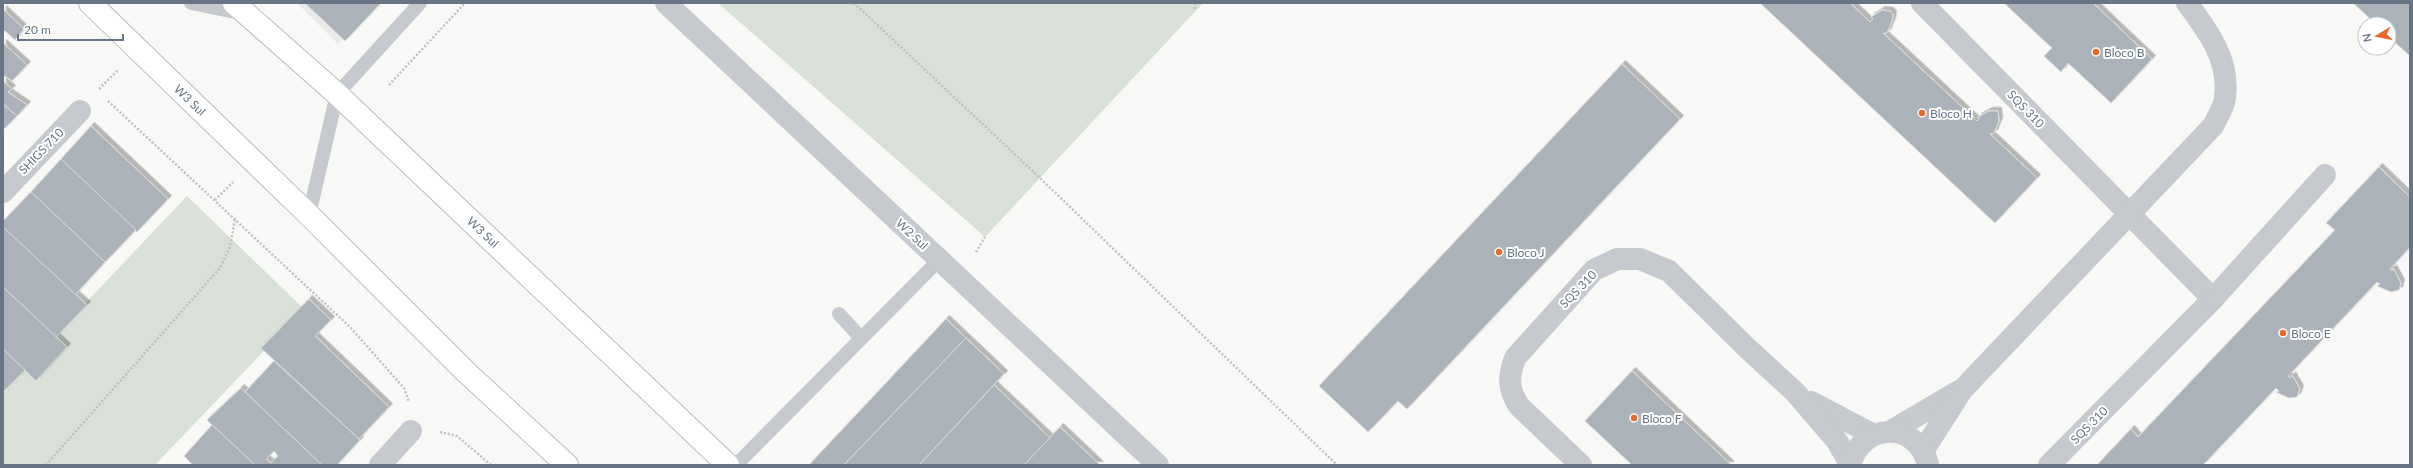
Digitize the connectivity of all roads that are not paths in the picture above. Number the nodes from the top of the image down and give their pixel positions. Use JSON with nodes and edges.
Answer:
{"nodes":[{"id":1,"x":90,"y":3,"type":"edge"},
{"id":2,"x":191,"y":3,"type":"edge"},
{"id":3,"x":420,"y":3,"type":"edge"},
{"id":4,"x":666,"y":3,"type":"edge"},
{"id":5,"x":1922,"y":3,"type":"edge"},
{"id":6,"x":2187,"y":3,"type":"edge"},
{"id":7,"x":240,"y":8,"type":"edge"},
{"id":8,"x":337,"y":94,"type":"junction"},
{"id":9,"x":80,"y":111,"type":"road end"},
{"id":10,"x":2326,"y":175,"type":"dead end"},
{"id":11,"x":3,"y":192,"type":"edge"},
{"id":12,"x":309,"y":215,"type":"junction"},
{"id":13,"x":2130,"y":215,"type":"junction"},
{"id":14,"x":939,"y":260,"type":"junction"},
{"id":15,"x":2213,"y":299,"type":"junction"},
{"id":16,"x":839,"y":314,"type":"dead end"},
{"id":17,"x":862,"y":338,"type":"junction"},
{"id":18,"x":1962,"y":390,"type":"junction"},
{"id":19,"x":1795,"y":392,"type":"junction"},
{"id":20,"x":1882,"y":433,"type":"junction"},
{"id":21,"x":408,"y":435,"type":"road end"},
{"id":22,"x":1925,"y":458,"type":"edge"},
{"id":23,"x":1850,"y":464,"type":"edge"},
{"id":24,"x":380,"y":465,"type":"edge"},
{"id":25,"x":567,"y":465,"type":"edge"},
{"id":26,"x":728,"y":465,"type":"edge"},
{"id":27,"x":736,"y":465,"type":"edge"},
{"id":28,"x":1158,"y":465,"type":"edge"},
{"id":29,"x":1581,"y":465,"type":"edge"},
{"id":30,"x":2049,"y":465,"type":"edge"}],
"edges":[{"from":1,"to":12,"type":"main road","name":"W3 Sul"},
{"from":2,"to":7,"type":"lane"},
{"from":3,"to":8,"type":"lane"},
{"from":4,"to":14,"type":"street","name":"W2 Sul"},
{"from":5,"to":13,"type":"street","name":"SQS 310"},
{"from":6,"to":13,"type":"street","name":"SQS 310"},
{"from":7,"to":8,"type":"main road","name":"W3 Sul"},
{"from":8,"to":12,"type":"lane"},
{"from":8,"to":26,"type":"main road","name":"W3 Sul"},
{"from":9,"to":11,"type":"street","name":"SHIGS 710"},
{"from":10,"to":15,"type":"street","name":"SQS 310"},
{"from":12,"to":25,"type":"main road","name":"W3 Sul"},
{"from":13,"to":15,"type":"street","name":"SQS 310"},
{"from":13,"to":18,"type":"street","name":"SQS 310"},
{"from":14,"to":17,"type":"lane"},
{"from":14,"to":28,"type":"street","name":"W2 Sul"},
{"from":15,"to":30,"type":"street","name":"SQS 310"},
{"from":16,"to":17,"type":"lane"},
{"from":17,"to":27,"type":"lane"},
{"from":18,"to":20,"type":"street","name":"SQS 310"},
{"from":18,"to":22,"type":"street","name":"SQS 310"},
{"from":19,"to":20,"type":"street","name":"SQS 310"},
{"from":19,"to":23,"type":"street","name":"SQS 310"},
{"from":19,"to":29,"type":"street","name":"SQS 310"},
{"from":20,"to":22,"type":"street","name":"SQS 310"},
{"from":20,"to":23,"type":"street","name":"SQS 310"},
{"from":21,"to":24,"type":"street"}]}
